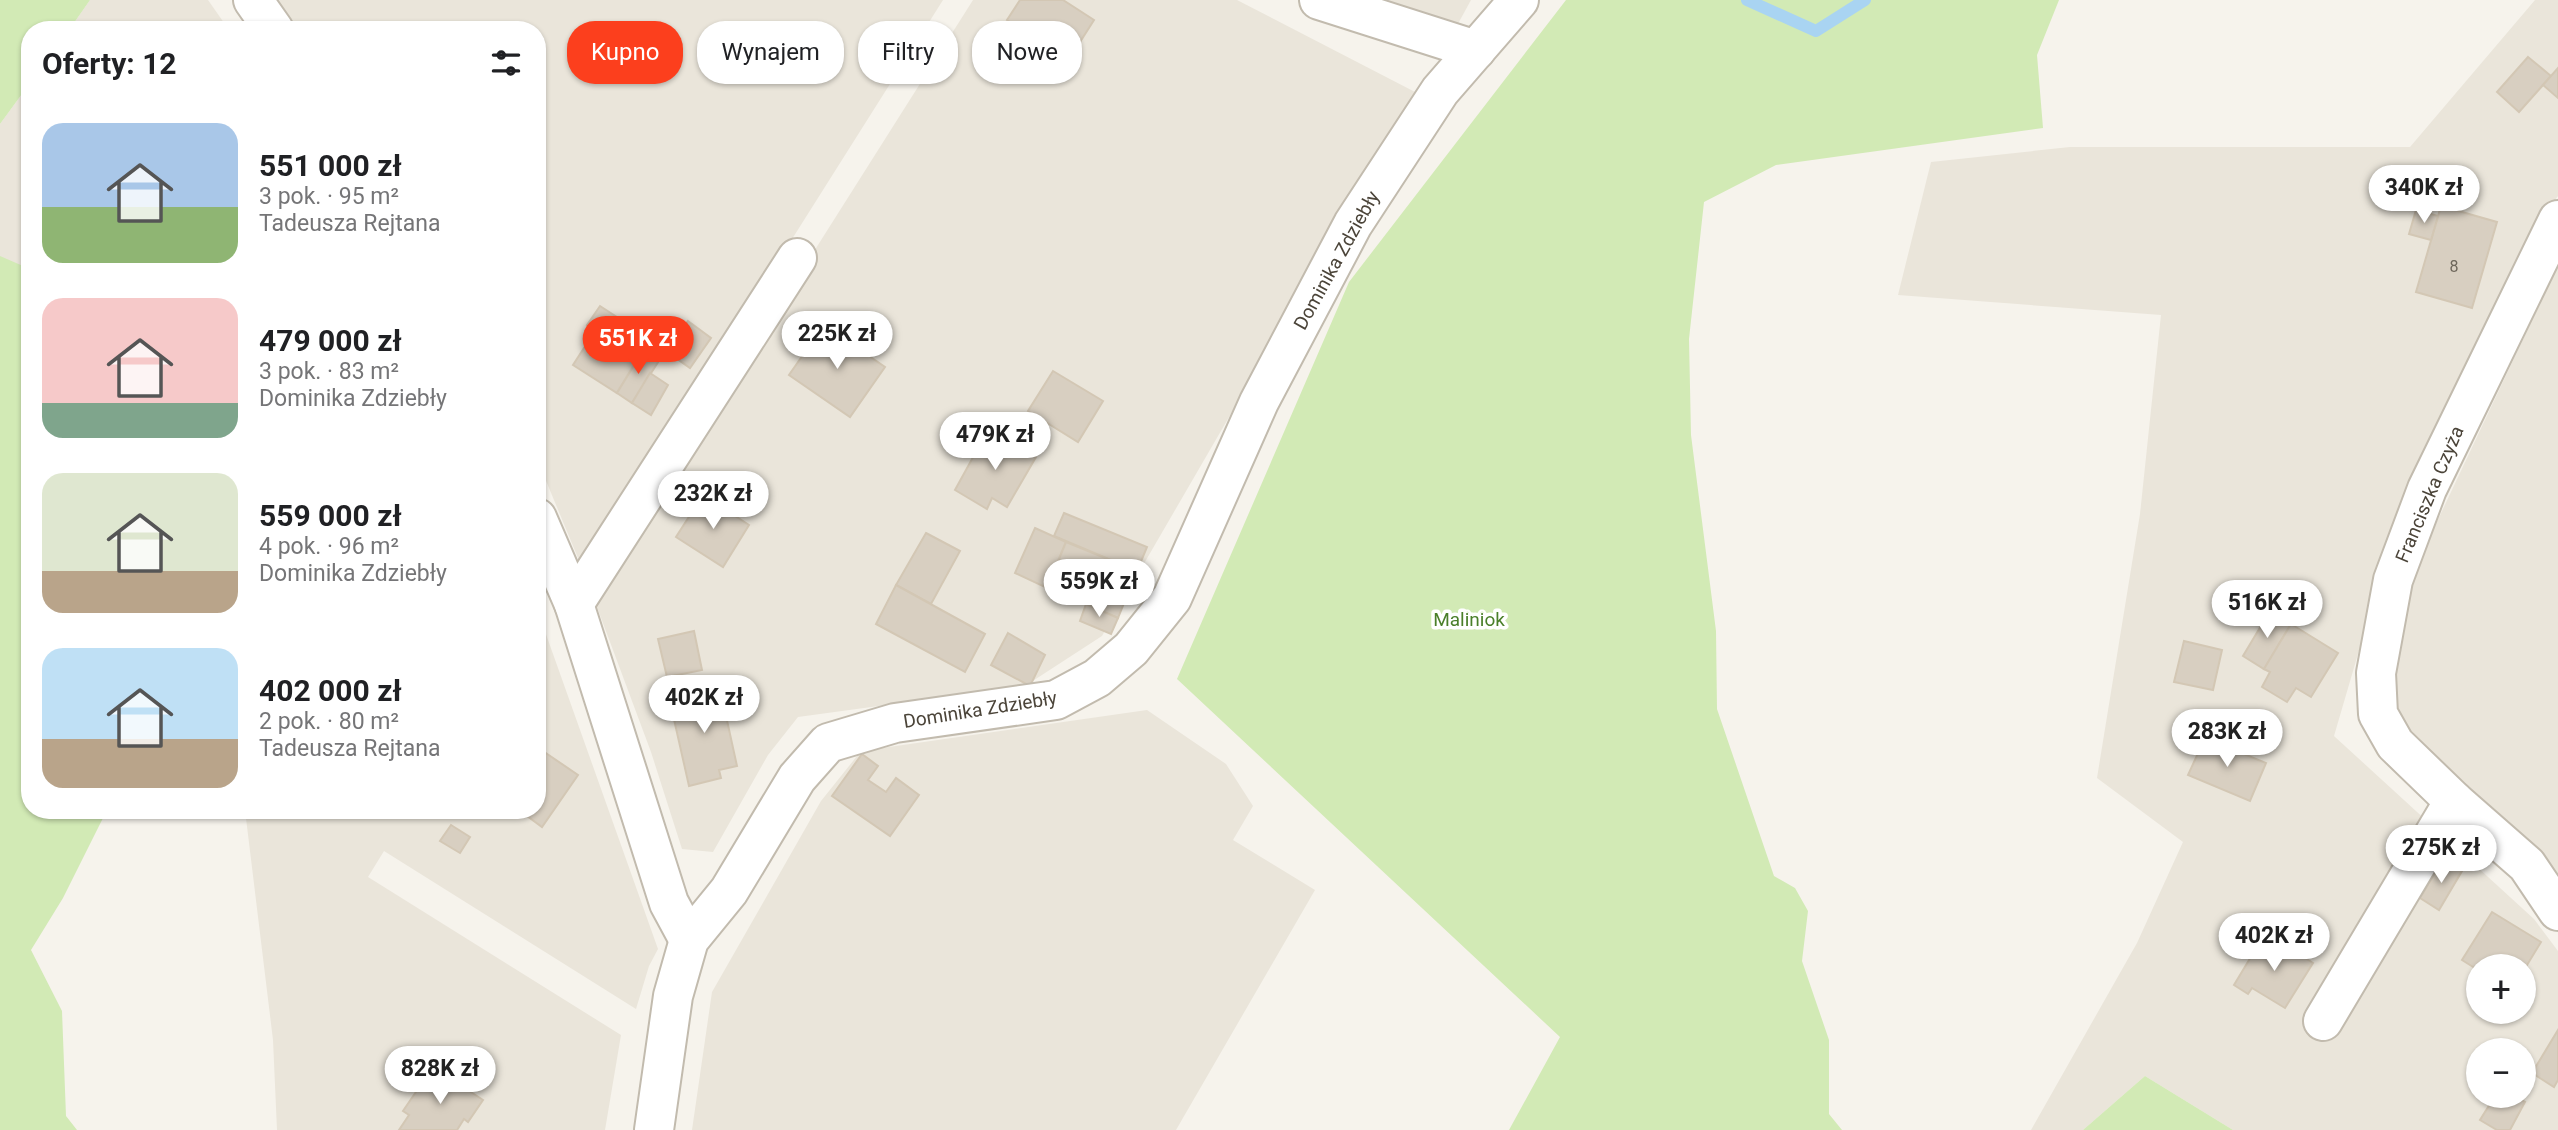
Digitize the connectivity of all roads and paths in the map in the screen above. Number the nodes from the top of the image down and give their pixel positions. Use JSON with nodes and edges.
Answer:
{"nodes":[{"id":1,"x":253,"y":0,"type":"edge"},
{"id":2,"x":1319,"y":0,"type":"edge"},
{"id":3,"x":1519,"y":0,"type":"edge"},
{"id":4,"x":268,"y":21,"type":"edge"},
{"id":5,"x":1476,"y":50,"type":"junction"},
{"id":6,"x":2558,"y":220,"type":"edge"},
{"id":7,"x":797,"y":258,"type":"dead end"},
{"id":8,"x":546,"y":540,"type":"edge"},
{"id":9,"x":573,"y":604,"type":"junction"},
{"id":10,"x":2454,"y":801,"type":"junction"},
{"id":11,"x":2558,"y":911,"type":"edge"},
{"id":12,"x":689,"y":940,"type":"junction"},
{"id":13,"x":2323,"y":1021,"type":"dead end"},
{"id":14,"x":654,"y":1130,"type":"edge"}],
"edges":[{"from":1,"to":4,"type":"street"},
{"from":2,"to":5,"type":"street"},
{"from":3,"to":5,"type":"street","name":"Dominika Zdziebły"},
{"from":5,"to":12,"type":"street","name":"Dominika Zdziebły"},
{"from":6,"to":10,"type":"street","name":"Franciszka Czyża"},
{"from":7,"to":9,"type":"street"},
{"from":8,"to":9,"type":"street"},
{"from":9,"to":12,"type":"street"},
{"from":10,"to":11,"type":"street","name":"Franciszka Czyża"},
{"from":10,"to":13,"type":"street"},
{"from":12,"to":14,"type":"street","name":"Dominika Zdziebły"}]}
